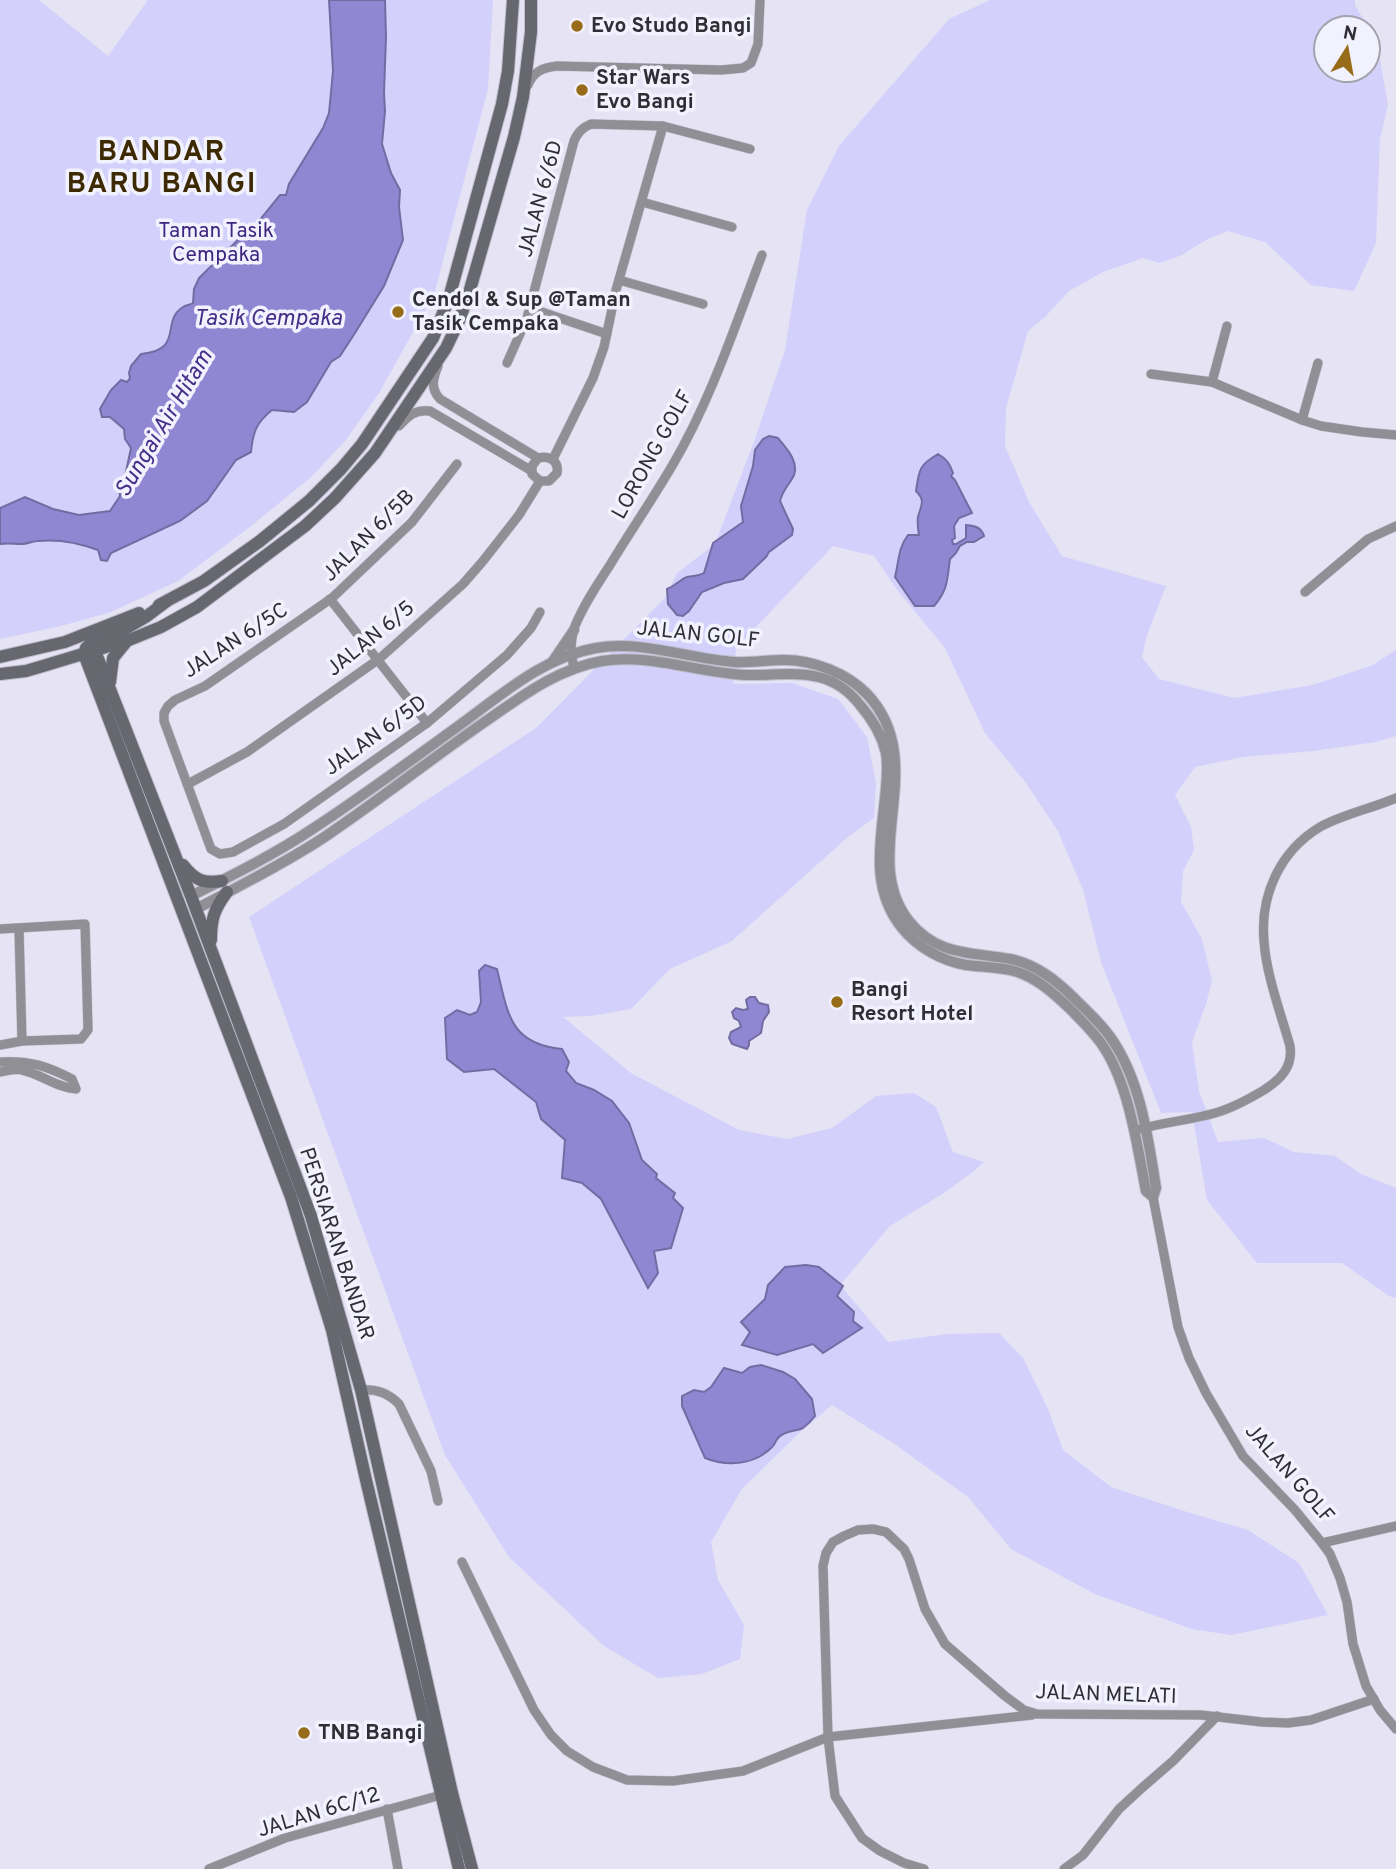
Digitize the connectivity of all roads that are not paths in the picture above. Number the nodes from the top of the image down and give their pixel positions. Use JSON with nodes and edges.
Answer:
{"nodes":[{"id":1,"x":513,"y":0,"type":"edge"},
{"id":2,"x":531,"y":0,"type":"edge"},
{"id":3,"x":760,"y":0,"type":"edge"},
{"id":4,"x":523,"y":97,"type":"junction"},
{"id":5,"x":663,"y":126,"type":"junction"},
{"id":6,"x":750,"y":149,"type":"dead end"},
{"id":7,"x":642,"y":202,"type":"junction"},
{"id":8,"x":732,"y":227,"type":"dead end"},
{"id":9,"x":762,"y":255,"type":"dead end"},
{"id":10,"x":619,"y":280,"type":"junction"},
{"id":11,"x":703,"y":304,"type":"dead end"},
{"id":12,"x":530,"y":308,"type":"junction"},
{"id":13,"x":1227,"y":326,"type":"dead end"},
{"id":14,"x":607,"y":334,"type":"junction"},
{"id":15,"x":446,"y":348,"type":"junction"},
{"id":16,"x":507,"y":363,"type":"dead end"},
{"id":17,"x":1318,"y":363,"type":"dead end"},
{"id":18,"x":1151,"y":374,"type":"dead end"},
{"id":19,"x":1212,"y":382,"type":"junction"},
{"id":20,"x":1302,"y":421,"type":"junction"},
{"id":21,"x":1396,"y":435,"type":"edge"},
{"id":22,"x":375,"y":453,"type":"junction"},
{"id":23,"x":538,"y":458,"type":"junction"},
{"id":24,"x":553,"y":459,"type":"junction"},
{"id":25,"x":457,"y":464,"type":"dead end"},
{"id":26,"x":532,"y":471,"type":"junction"},
{"id":27,"x":540,"y":481,"type":"junction"},
{"id":28,"x":1396,"y":526,"type":"edge"},
{"id":29,"x":1305,"y":592,"type":"dead end"},
{"id":30,"x":330,"y":599,"type":"junction"},
{"id":31,"x":167,"y":601,"type":"junction"},
{"id":32,"x":540,"y":612,"type":"dead end"},
{"id":33,"x":575,"y":627,"type":"junction"},
{"id":34,"x":129,"y":640,"type":"junction"},
{"id":35,"x":594,"y":649,"type":"junction"},
{"id":36,"x":89,"y":650,"type":"junction"},
{"id":37,"x":571,"y":654,"type":"junction"},
{"id":38,"x":379,"y":659,"type":"junction"},
{"id":39,"x":0,"y":660,"type":"edge"},
{"id":40,"x":551,"y":663,"type":"junction"},
{"id":41,"x":43,"y":666,"type":"junction"},
{"id":42,"x":574,"y":668,"type":"junction"},
{"id":43,"x":0,"y":674,"type":"edge"},
{"id":44,"x":110,"y":685,"type":"junction"},
{"id":45,"x":101,"y":696,"type":"junction"},
{"id":46,"x":427,"y":723,"type":"junction"},
{"id":47,"x":188,"y":784,"type":"junction"},
{"id":48,"x":1396,"y":799,"type":"edge"},
{"id":49,"x":147,"y":821,"type":"junction"},
{"id":50,"x":315,"y":828,"type":"junction"},
{"id":51,"x":323,"y":837,"type":"junction"},
{"id":52,"x":176,"y":857,"type":"junction"},
{"id":53,"x":225,"y":887,"type":"junction"},
{"id":54,"x":192,"y":903,"type":"junction"},
{"id":55,"x":0,"y":929,"type":"edge"},
{"id":56,"x":19,"y":929,"type":"junction"},
{"id":57,"x":211,"y":950,"type":"junction"},
{"id":58,"x":210,"y":987,"type":"junction"},
{"id":59,"x":22,"y":1041,"type":"junction"},
{"id":60,"x":0,"y":1045,"type":"edge"},
{"id":61,"x":1117,"y":1059,"type":"junction"},
{"id":62,"x":0,"y":1062,"type":"edge"},
{"id":63,"x":0,"y":1072,"type":"edge"},
{"id":64,"x":1146,"y":1127,"type":"junction"},
{"id":65,"x":1134,"y":1130,"type":"junction"},
{"id":66,"x":1153,"y":1197,"type":"junction"},
{"id":67,"x":361,"y":1390,"type":"junction"},
{"id":68,"x":438,"y":1501,"type":"dead end"},
{"id":69,"x":1396,"y":1527,"type":"edge"},
{"id":70,"x":1322,"y":1543,"type":"junction"},
{"id":71,"x":462,"y":1562,"type":"dead end"},
{"id":72,"x":1374,"y":1699,"type":"junction"},
{"id":73,"x":1037,"y":1714,"type":"junction"},
{"id":74,"x":1217,"y":1716,"type":"junction"},
{"id":75,"x":1396,"y":1729,"type":"edge"},
{"id":76,"x":828,"y":1737,"type":"junction"},
{"id":77,"x":441,"y":1795,"type":"junction"},
{"id":78,"x":387,"y":1809,"type":"junction"},
{"id":79,"x":209,"y":1869,"type":"edge"},
{"id":80,"x":398,"y":1869,"type":"edge"},
{"id":81,"x":459,"y":1869,"type":"edge"},
{"id":82,"x":472,"y":1869,"type":"edge"},
{"id":83,"x":924,"y":1869,"type":"edge"},
{"id":84,"x":1064,"y":1869,"type":"edge"}],
"edges":[{"from":1,"to":31,"type":"main road"},
{"from":2,"to":4,"type":"main road"},
{"from":3,"to":4,"type":"street"},
{"from":4,"to":15,"type":"main road"},
{"from":5,"to":6,"type":"street","name":"JALAN 6/6D"},
{"from":5,"to":7,"type":"street"},
{"from":5,"to":12,"type":"street","name":"JALAN 6/6D"},
{"from":7,"to":8,"type":"street"},
{"from":7,"to":10,"type":"street"},
{"from":9,"to":33,"type":"street","name":"LORONG GOLF"},
{"from":10,"to":11,"type":"street"},
{"from":10,"to":14,"type":"street"},
{"from":12,"to":14,"type":"street"},
{"from":12,"to":16,"type":"street","name":"JALAN 6/6D"},
{"from":13,"to":19,"type":"street"},
{"from":14,"to":24,"type":"street"},
{"from":15,"to":22,"type":"main road"},
{"from":15,"to":23,"type":"street"},
{"from":17,"to":20,"type":"street"},
{"from":18,"to":19,"type":"street"},
{"from":19,"to":20,"type":"street"},
{"from":20,"to":21,"type":"street"},
{"from":22,"to":26,"type":"street"},
{"from":22,"to":34,"type":"main road"},
{"from":23,"to":24,"type":"street"},
{"from":23,"to":26,"type":"street"},
{"from":24,"to":27,"type":"street"},
{"from":25,"to":30,"type":"street","name":"JALAN 6/5B"},
{"from":26,"to":27,"type":"street"},
{"from":27,"to":38,"type":"street","name":"JALAN 6/5"},
{"from":28,"to":29,"type":"street"},
{"from":30,"to":38,"type":"street"},
{"from":30,"to":47,"type":"street","name":"JALAN 6/5C"},
{"from":31,"to":36,"type":"main road"},
{"from":31,"to":39,"type":"main road"},
{"from":32,"to":46,"type":"street","name":"JALAN 6/5D"},
{"from":33,"to":35,"type":"street"},
{"from":33,"to":37,"type":"street","name":"LORONG GOLF"},
{"from":33,"to":40,"type":"street"},
{"from":34,"to":36,"type":"main road"},
{"from":34,"to":44,"type":"main road"},
{"from":35,"to":37,"type":"street","name":"JALAN GOLF"},
{"from":35,"to":61,"type":"street","name":"JALAN GOLF"},
{"from":36,"to":39,"type":"main road"},
{"from":36,"to":41,"type":"main road"},
{"from":36,"to":44,"type":"main road","name":"PERSIARAN BANDAR"},
{"from":36,"to":45,"type":"main road","name":"PERSIARAN BANDAR"},
{"from":37,"to":40,"type":"street","name":"JALAN GOLF"},
{"from":37,"to":42,"type":"street","name":"LORONG GOLF"},
{"from":38,"to":46,"type":"street"},
{"from":38,"to":47,"type":"street","name":"JALAN 6/5"},
{"from":40,"to":50,"type":"street","name":"JALAN GOLF"},
{"from":41,"to":43,"type":"main road"},
{"from":41,"to":45,"type":"main road"},
{"from":42,"to":51,"type":"street","name":"JALAN GOLF"},
{"from":42,"to":61,"type":"street","name":"JALAN GOLF"},
{"from":44,"to":52,"type":"main road","name":"PERSIARAN BANDAR"},
{"from":45,"to":49,"type":"main road","name":"PERSIARAN BANDAR"},
{"from":46,"to":47,"type":"street","name":"JALAN 6/5D"},
{"from":48,"to":64,"type":"street"},
{"from":49,"to":54,"type":"main road"},
{"from":49,"to":58,"type":"main road","name":"PERSIARAN BANDAR"},
{"from":50,"to":51,"type":"street"},
{"from":50,"to":53,"type":"street","name":"JALAN GOLF"},
{"from":51,"to":53,"type":"street","name":"JALAN GOLF"},
{"from":52,"to":53,"type":"main road"},
{"from":52,"to":54,"type":"main road","name":"PERSIARAN BANDAR"},
{"from":53,"to":54,"type":"street","name":"JALAN GOLF"},
{"from":53,"to":57,"type":"main road"},
{"from":54,"to":57,"type":"main road","name":"PERSIARAN BANDAR"},
{"from":54,"to":58,"type":"main road"},
{"from":55,"to":56,"type":"street"},
{"from":56,"to":59,"type":"street"},
{"from":56,"to":59,"type":"street"},
{"from":57,"to":67,"type":"main road","name":"PERSIARAN BANDAR"},
{"from":58,"to":77,"type":"main road","name":"PERSIARAN BANDAR"},
{"from":59,"to":60,"type":"street"},
{"from":61,"to":64,"type":"street","name":"JALAN GOLF"},
{"from":61,"to":65,"type":"street","name":"JALAN GOLF"},
{"from":62,"to":63,"type":"street"},
{"from":64,"to":65,"type":"street"},
{"from":64,"to":66,"type":"street","name":"JALAN GOLF"},
{"from":65,"to":66,"type":"street","name":"JALAN GOLF"},
{"from":66,"to":70,"type":"street","name":"JALAN GOLF"},
{"from":67,"to":68,"type":"street"},
{"from":67,"to":82,"type":"main road","name":"PERSIARAN BANDAR"},
{"from":69,"to":70,"type":"street"},
{"from":70,"to":72,"type":"street","name":"JALAN GOLF"},
{"from":71,"to":76,"type":"street"},
{"from":72,"to":74,"type":"street","name":"JALAN MELATI"},
{"from":72,"to":75,"type":"street","name":"JALAN GOLF"},
{"from":73,"to":74,"type":"street","name":"JALAN MELATI"},
{"from":73,"to":76,"type":"street"},
{"from":73,"to":76,"type":"street","name":"JALAN MELATI"},
{"from":74,"to":84,"type":"street"},
{"from":76,"to":83,"type":"street","name":"JALAN MELATI"},
{"from":77,"to":78,"type":"street","name":"JALAN 6C/12"},
{"from":77,"to":81,"type":"main road","name":"PERSIARAN BANDAR"},
{"from":78,"to":79,"type":"street","name":"JALAN 6C/12"},
{"from":78,"to":80,"type":"street"}]}
